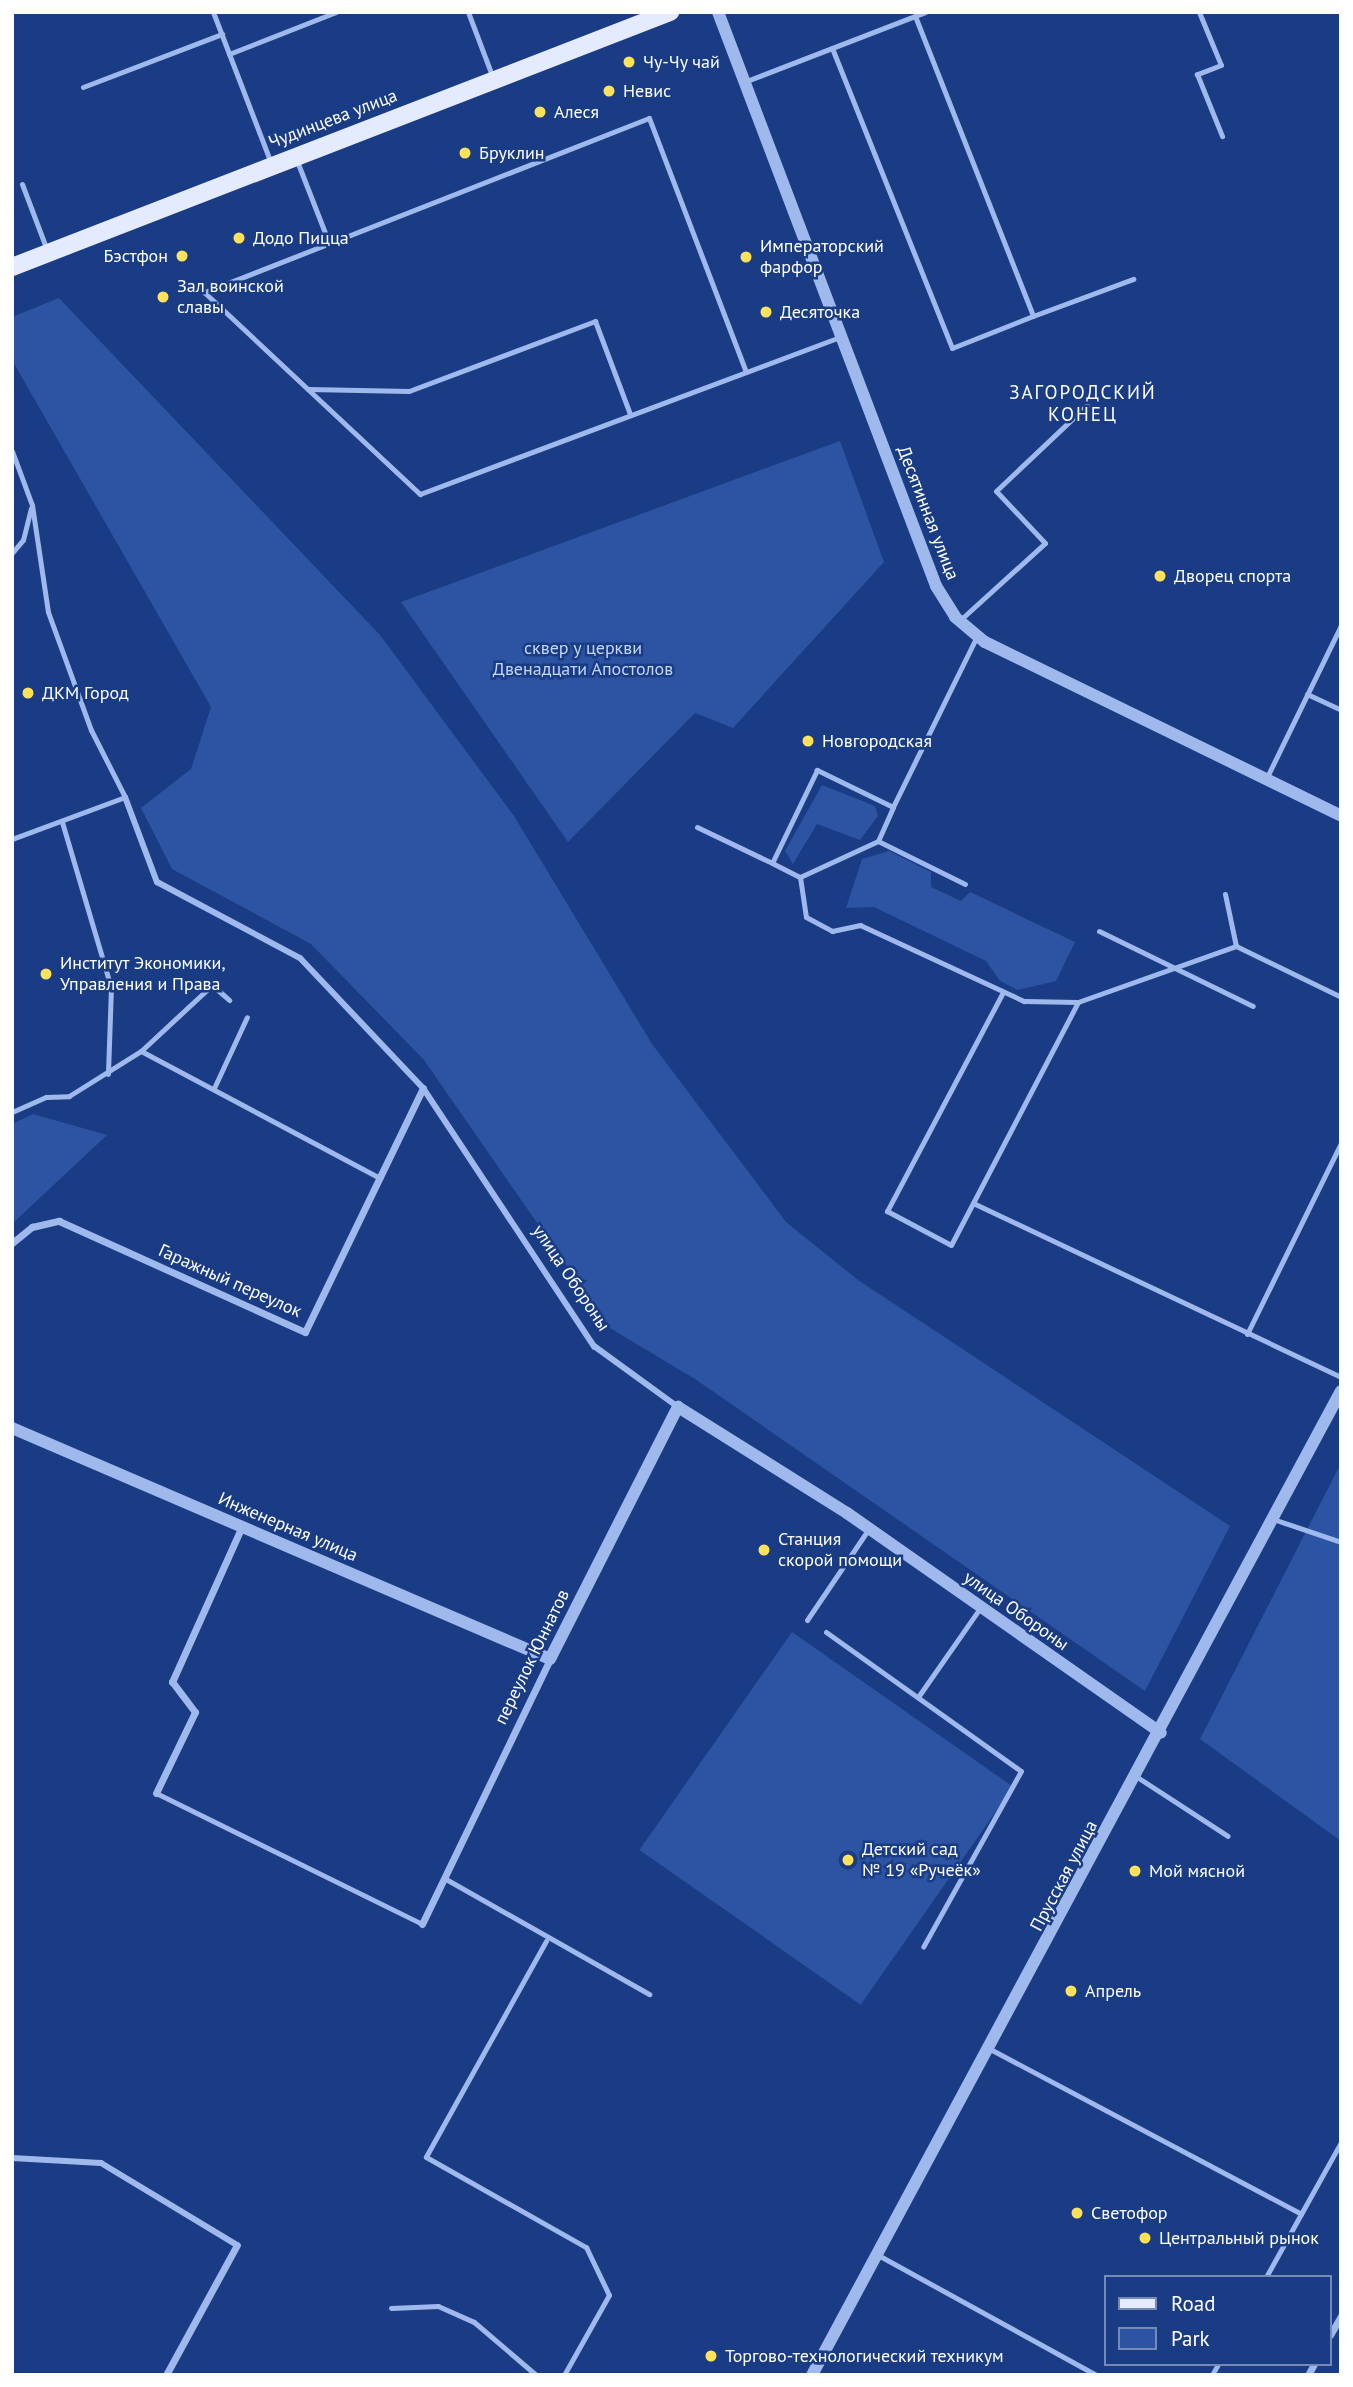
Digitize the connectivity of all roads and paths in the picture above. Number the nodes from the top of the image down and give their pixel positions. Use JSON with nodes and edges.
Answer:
{"nodes":[{"id":1,"x":213,"y":12,"type":"edge"},
{"id":2,"x":336,"y":12,"type":"edge"},
{"id":3,"x":468,"y":12,"type":"edge"},
{"id":4,"x":670,"y":12,"type":"edge"},
{"id":5,"x":718,"y":12,"type":"edge"},
{"id":6,"x":925,"y":12,"type":"edge"},
{"id":7,"x":1199,"y":12,"type":"edge"},
{"id":8,"x":915,"y":16,"type":"junction"},
{"id":9,"x":222,"y":34,"type":"junction"},
{"id":10,"x":832,"y":48,"type":"junction"},
{"id":11,"x":229,"y":54,"type":"junction"},
{"id":12,"x":494,"y":79,"type":"junction"},
{"id":13,"x":744,"y":82,"type":"junction"},
{"id":14,"x":83,"y":87,"type":"dead end"},
{"id":15,"x":1222,"y":136,"type":"dead end"},
{"id":16,"x":295,"y":156,"type":"junction"},
{"id":17,"x":273,"y":166,"type":"junction"},
{"id":18,"x":22,"y":184,"type":"dead end"},
{"id":19,"x":329,"y":243,"type":"junction"},
{"id":20,"x":49,"y":253,"type":"junction"},
{"id":21,"x":12,"y":267,"type":"edge"},
{"id":22,"x":1133,"y":279,"type":"dead end"},
{"id":23,"x":1033,"y":316,"type":"junction"},
{"id":24,"x":841,"y":337,"type":"junction"},
{"id":25,"x":746,"y":372,"type":"junction"},
{"id":26,"x":308,"y":389,"type":"junction"},
{"id":27,"x":1087,"y":405,"type":"dead end"},
{"id":28,"x":630,"y":414,"type":"junction"},
{"id":29,"x":12,"y":451,"type":"edge"},
{"id":30,"x":32,"y":505,"type":"junction"},
{"id":31,"x":12,"y":553,"type":"edge"},
{"id":32,"x":959,"y":621,"type":"junction"},
{"id":33,"x":1340,"y":627,"type":"edge"},
{"id":34,"x":977,"y":636,"type":"junction"},
{"id":35,"x":1307,"y":694,"type":"junction"},
{"id":36,"x":1341,"y":710,"type":"edge"},
{"id":37,"x":1266,"y":779,"type":"junction"},
{"id":38,"x":125,"y":797,"type":"junction"},
{"id":39,"x":893,"y":807,"type":"junction"},
{"id":40,"x":1341,"y":816,"type":"edge"},
{"id":41,"x":62,"y":822,"type":"junction"},
{"id":42,"x":696,"y":827,"type":"dead end"},
{"id":43,"x":12,"y":839,"type":"edge"},
{"id":44,"x":878,"y":841,"type":"junction"},
{"id":45,"x":772,"y":863,"type":"junction"},
{"id":46,"x":800,"y":877,"type":"junction"},
{"id":47,"x":965,"y":884,"type":"dead end"},
{"id":48,"x":1225,"y":894,"type":"dead end"},
{"id":49,"x":1099,"y":932,"type":"dead end"},
{"id":50,"x":1236,"y":946,"type":"junction"},
{"id":51,"x":1180,"y":971,"type":"junction"},
{"id":52,"x":1002,"y":994,"type":"junction"},
{"id":53,"x":1341,"y":997,"type":"edge"},
{"id":54,"x":229,"y":1000,"type":"dead end"},
{"id":55,"x":1078,"y":1002,"type":"junction"},
{"id":56,"x":1253,"y":1006,"type":"dead end"},
{"id":57,"x":247,"y":1017,"type":"dead end"},
{"id":58,"x":141,"y":1051,"type":"junction"},
{"id":59,"x":108,"y":1075,"type":"junction"},
{"id":60,"x":214,"y":1088,"type":"junction"},
{"id":61,"x":423,"y":1088,"type":"junction"},
{"id":62,"x":12,"y":1112,"type":"edge"},
{"id":63,"x":1341,"y":1143,"type":"edge"},
{"id":64,"x":380,"y":1178,"type":"junction"},
{"id":65,"x":973,"y":1203,"type":"junction"},
{"id":66,"x":12,"y":1243,"type":"edge"},
{"id":67,"x":1247,"y":1334,"type":"junction"},
{"id":68,"x":1341,"y":1377,"type":"edge"},
{"id":69,"x":1341,"y":1391,"type":"edge"},
{"id":70,"x":678,"y":1407,"type":"junction"},
{"id":71,"x":12,"y":1428,"type":"edge"},
{"id":72,"x":1276,"y":1520,"type":"junction"},
{"id":73,"x":242,"y":1526,"type":"junction"},
{"id":74,"x":869,"y":1529,"type":"junction"},
{"id":75,"x":1341,"y":1542,"type":"edge"},
{"id":76,"x":981,"y":1607,"type":"junction"},
{"id":77,"x":807,"y":1620,"type":"dead end"},
{"id":78,"x":826,"y":1632,"type":"dead end"},
{"id":79,"x":550,"y":1659,"type":"junction"},
{"id":80,"x":918,"y":1697,"type":"junction"},
{"id":81,"x":1161,"y":1733,"type":"junction"},
{"id":82,"x":1137,"y":1777,"type":"junction"},
{"id":83,"x":156,"y":1793,"type":"joint"},
{"id":84,"x":1228,"y":1836,"type":"dead end"},
{"id":85,"x":444,"y":1878,"type":"junction"},
{"id":86,"x":422,"y":1924,"type":"joint"},
{"id":87,"x":546,"y":1941,"type":"junction"},
{"id":88,"x":923,"y":1947,"type":"dead end"},
{"id":89,"x":649,"y":1994,"type":"dead end"},
{"id":90,"x":990,"y":2049,"type":"junction"},
{"id":91,"x":1341,"y":2142,"type":"edge"},
{"id":92,"x":12,"y":2158,"type":"edge"},
{"id":93,"x":1301,"y":2214,"type":"junction"},
{"id":94,"x":237,"y":2245,"type":"joint"},
{"id":95,"x":878,"y":2255,"type":"junction"},
{"id":96,"x":1267,"y":2275,"type":"edge"},
{"id":97,"x":391,"y":2308,"type":"dead end"},
{"id":98,"x":1341,"y":2316,"type":"edge"},
{"id":99,"x":1332,"y":2332,"type":"edge"},
{"id":100,"x":166,"y":2375,"type":"edge"},
{"id":101,"x":536,"y":2375,"type":"edge"},
{"id":102,"x":564,"y":2375,"type":"edge"},
{"id":103,"x":812,"y":2375,"type":"edge"},
{"id":104,"x":1096,"y":2375,"type":"edge"}],
"edges":[{"from":1,"to":9,"type":"lane"},
{"from":2,"to":11,"type":"lane"},
{"from":3,"to":12,"type":"lane"},
{"from":4,"to":12,"type":"main road","name":"Чудинцева улица"},
{"from":5,"to":13,"type":"street","name":"Десятинная улица"},
{"from":6,"to":8,"type":"lane"},
{"from":7,"to":15,"type":"lane"},
{"from":8,"to":10,"type":"lane"},
{"from":8,"to":23,"type":"lane"},
{"from":9,"to":11,"type":"lane"},
{"from":9,"to":14,"type":"lane"},
{"from":10,"to":13,"type":"lane"},
{"from":10,"to":23,"type":"lane"},
{"from":11,"to":17,"type":"lane"},
{"from":12,"to":16,"type":"main road","name":"Чудинцева улица"},
{"from":13,"to":24,"type":"street","name":"Десятинная улица"},
{"from":16,"to":17,"type":"main road","name":"Чудинцева улица"},
{"from":16,"to":19,"type":"lane"},
{"from":17,"to":20,"type":"main road","name":"Чудинцева улица"},
{"from":18,"to":20,"type":"lane"},
{"from":19,"to":25,"type":"lane"},
{"from":19,"to":26,"type":"lane"},
{"from":20,"to":21,"type":"main road","name":"Чудинцева улица"},
{"from":22,"to":23,"type":"lane"},
{"from":24,"to":25,"type":"lane"},
{"from":24,"to":32,"type":"street","name":"Десятинная улица"},
{"from":25,"to":28,"type":"lane"},
{"from":26,"to":28,"type":"lane"},
{"from":26,"to":28,"type":"lane"},
{"from":27,"to":32,"type":"lane"},
{"from":29,"to":30,"type":"lane"},
{"from":30,"to":31,"type":"lane"},
{"from":30,"to":38,"type":"lane"},
{"from":32,"to":34,"type":"street","name":"Десятинная улица"},
{"from":33,"to":35,"type":"lane"},
{"from":34,"to":37,"type":"street","name":"Десятинная улица"},
{"from":34,"to":39,"type":"lane"},
{"from":35,"to":36,"type":"lane"},
{"from":35,"to":37,"type":"lane"},
{"from":37,"to":40,"type":"street","name":"Десятинная улица"},
{"from":38,"to":41,"type":"lane"},
{"from":38,"to":61,"type":"street","name":"улица Обороны"},
{"from":39,"to":44,"type":"lane"},
{"from":39,"to":45,"type":"lane"},
{"from":41,"to":43,"type":"lane"},
{"from":41,"to":59,"type":"lane"},
{"from":42,"to":45,"type":"lane"},
{"from":44,"to":46,"type":"lane"},
{"from":44,"to":47,"type":"lane"},
{"from":45,"to":46,"type":"lane"},
{"from":46,"to":52,"type":"lane"},
{"from":48,"to":50,"type":"lane"},
{"from":49,"to":51,"type":"lane"},
{"from":50,"to":51,"type":"lane"},
{"from":50,"to":53,"type":"lane"},
{"from":51,"to":55,"type":"lane"},
{"from":51,"to":56,"type":"lane"},
{"from":52,"to":55,"type":"lane"},
{"from":52,"to":65,"type":"lane"},
{"from":54,"to":58,"type":"lane"},
{"from":55,"to":65,"type":"lane"},
{"from":57,"to":60,"type":"lane"},
{"from":58,"to":59,"type":"lane"},
{"from":58,"to":60,"type":"lane"},
{"from":59,"to":62,"type":"lane"},
{"from":60,"to":64,"type":"lane"},
{"from":61,"to":64,"type":"street","name":"Гаражный переулок"},
{"from":61,"to":70,"type":"street","name":"улица Обороны"},
{"from":63,"to":67,"type":"lane"},
{"from":64,"to":66,"type":"street","name":"Гаражный переулок"},
{"from":65,"to":67,"type":"lane"},
{"from":67,"to":68,"type":"lane"},
{"from":69,"to":72,"type":"street","name":"Прусская улица"},
{"from":70,"to":74,"type":"street","name":"улица Обороны"},
{"from":70,"to":79,"type":"street","name":"переулок Юннатов"},
{"from":71,"to":73,"type":"street","name":"Инженерная улица"},
{"from":72,"to":75,"type":"lane"},
{"from":72,"to":81,"type":"street","name":"Прусская улица"},
{"from":73,"to":79,"type":"street","name":"Инженерная улица"},
{"from":73,"to":83,"type":"street"},
{"from":74,"to":76,"type":"street","name":"улица Обороны"},
{"from":74,"to":77,"type":"lane"},
{"from":76,"to":80,"type":"lane"},
{"from":76,"to":81,"type":"street","name":"улица Обороны"},
{"from":78,"to":80,"type":"lane"},
{"from":79,"to":85,"type":"street","name":"переулок Юннатов"},
{"from":80,"to":88,"type":"lane"},
{"from":81,"to":82,"type":"street","name":"Прусская улица"},
{"from":82,"to":84,"type":"lane"},
{"from":82,"to":90,"type":"street","name":"Прусская улица"},
{"from":83,"to":86,"type":"lane"},
{"from":85,"to":86,"type":"street","name":"переулок Юннатов"},
{"from":85,"to":87,"type":"lane"},
{"from":87,"to":89,"type":"lane"},
{"from":87,"to":102,"type":"lane"},
{"from":90,"to":93,"type":"lane"},
{"from":90,"to":95,"type":"street","name":"Прусская улица"},
{"from":91,"to":93,"type":"lane"},
{"from":92,"to":94,"type":"street"},
{"from":93,"to":96,"type":"lane"},
{"from":94,"to":100,"type":"street"},
{"from":95,"to":103,"type":"street","name":"Прусская улица"},
{"from":95,"to":104,"type":"lane"},
{"from":97,"to":101,"type":"lane"},
{"from":98,"to":99,"type":"street"}]}
